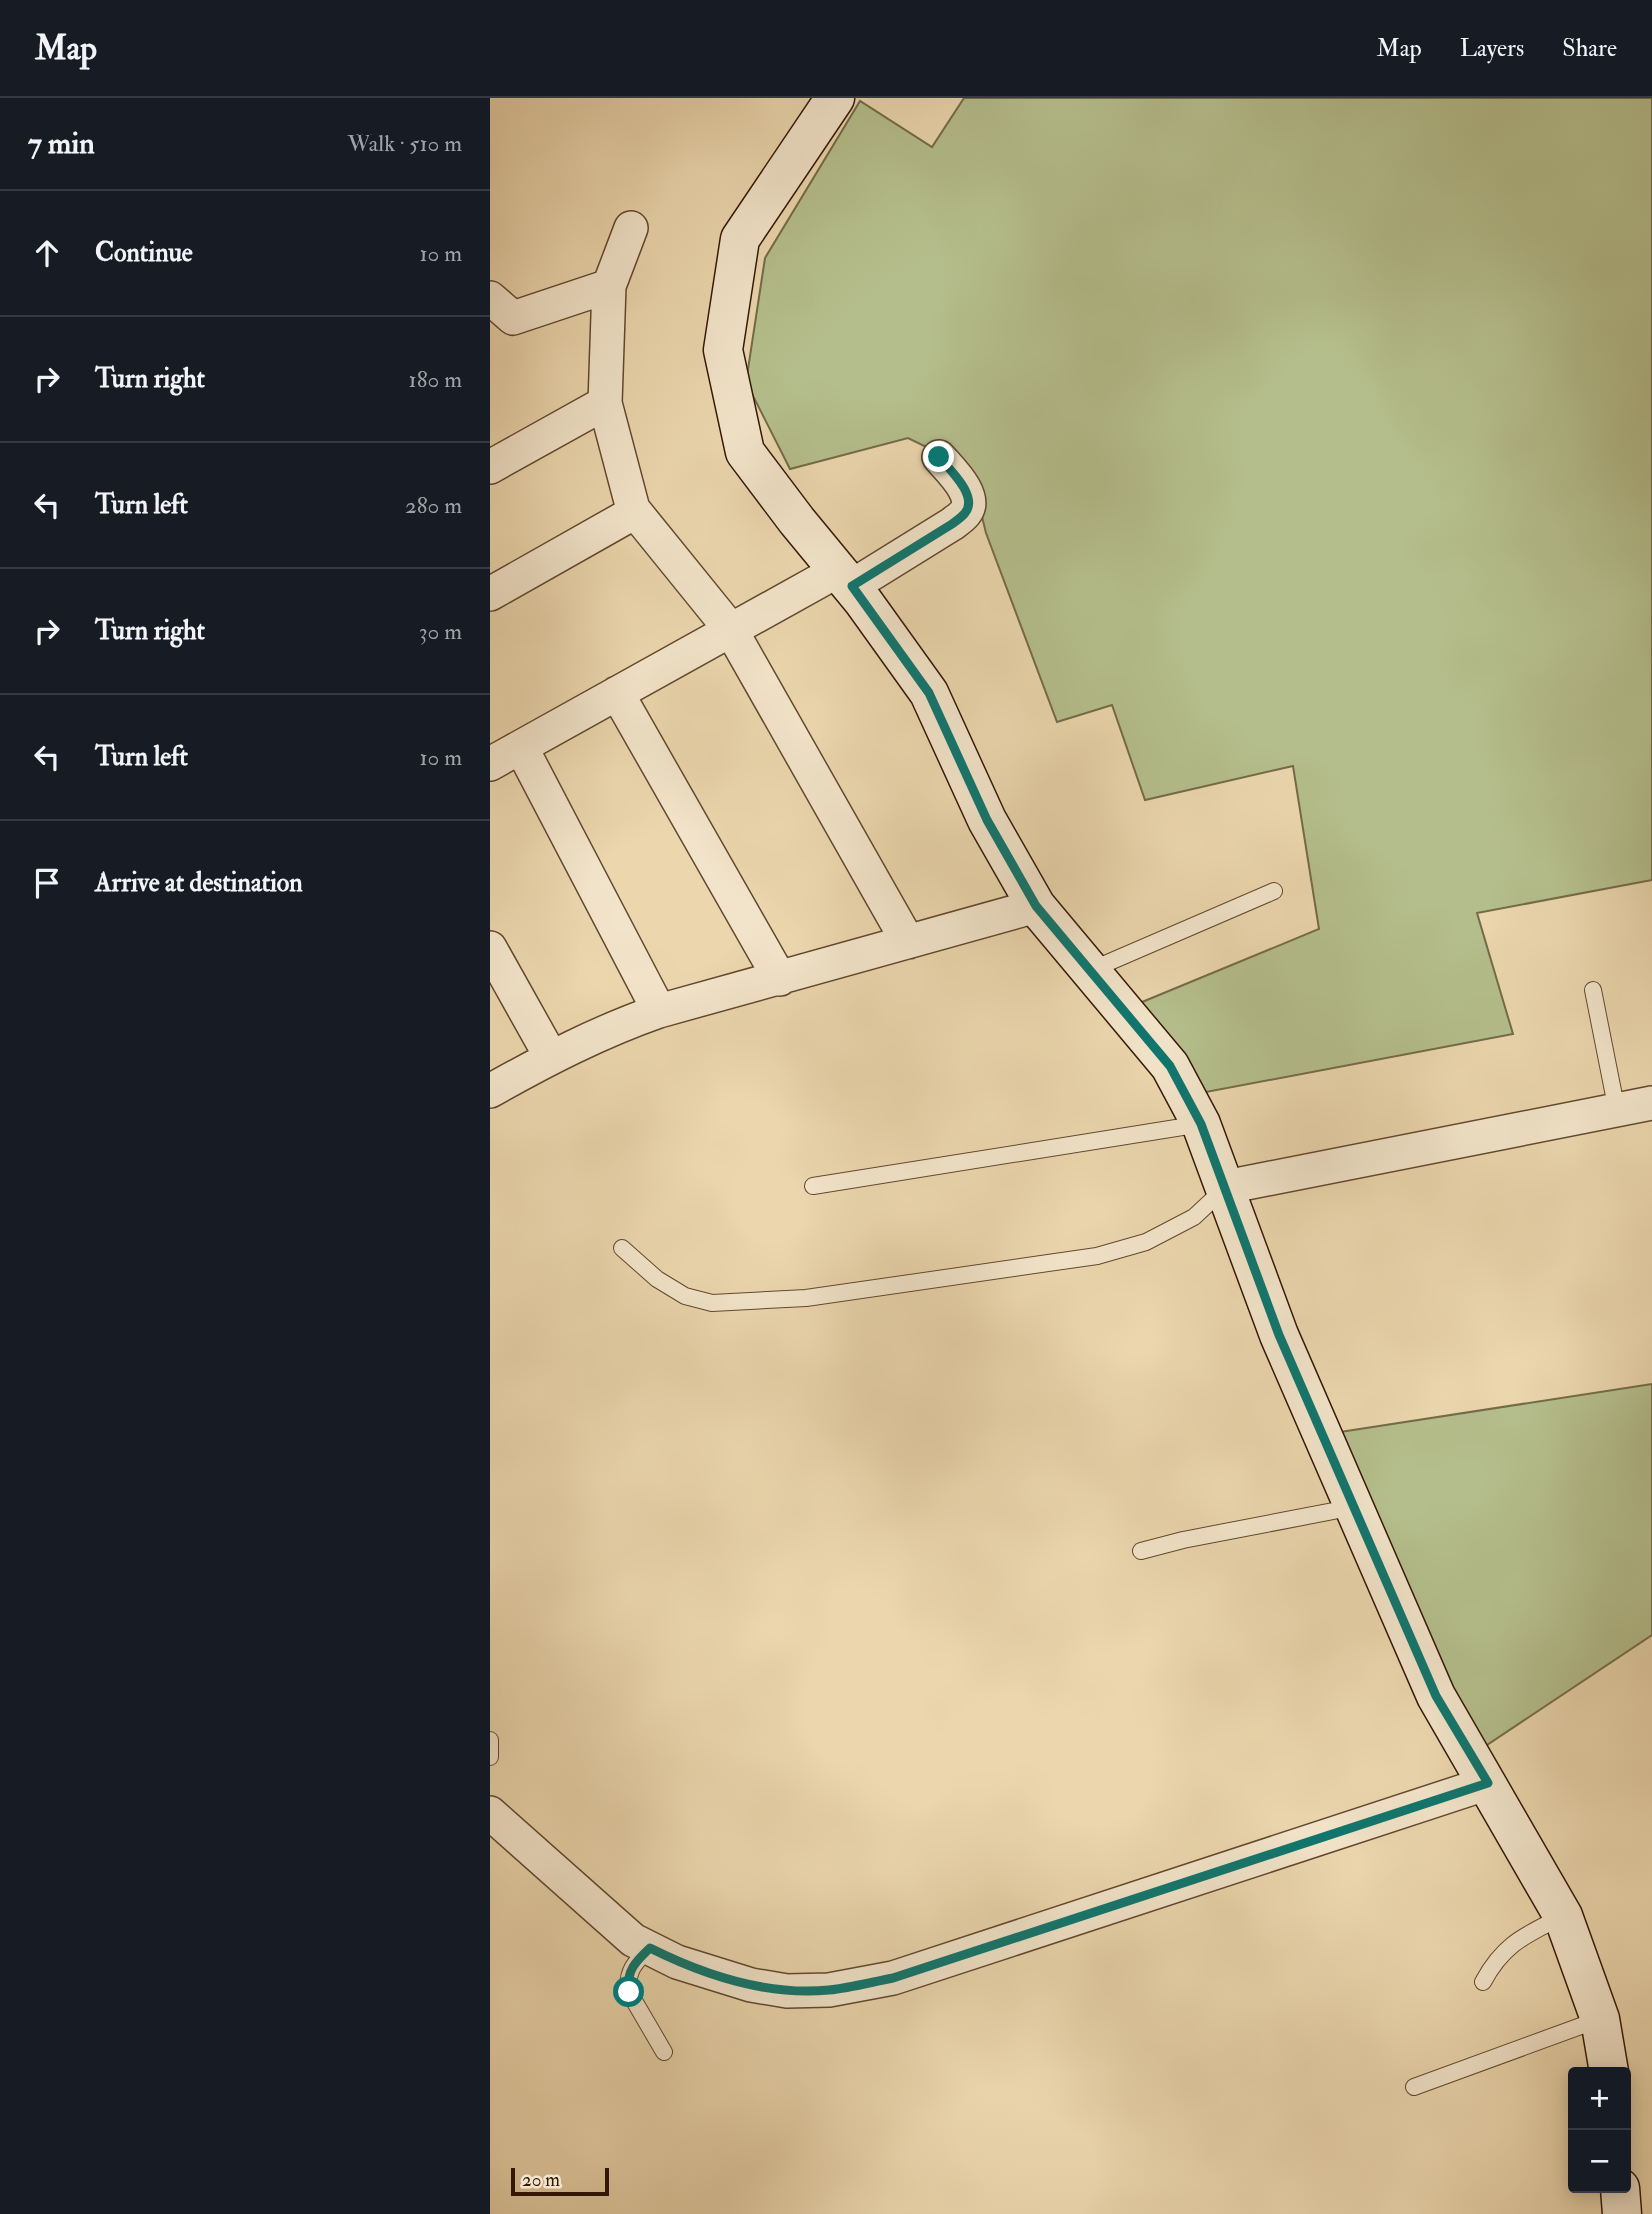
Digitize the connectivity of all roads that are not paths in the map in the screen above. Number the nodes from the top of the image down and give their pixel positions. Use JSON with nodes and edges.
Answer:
{"nodes":[{"id":1,"x":835,"y":98,"type":"edge"},
{"id":2,"x":631,"y":228,"type":"dead end"},
{"id":3,"x":609,"y":286,"type":"junction"},
{"id":4,"x":498,"y":316,"type":"edge"},
{"id":5,"x":605,"y":403,"type":"junction"},
{"id":6,"x":939,"y":457,"type":"dead end"},
{"id":7,"x":490,"y":467,"type":"edge"},
{"id":8,"x":635,"y":512,"type":"junction"},
{"id":9,"x":845,"y":578,"type":"junction"},
{"id":10,"x":490,"y":594,"type":"edge"},
{"id":11,"x":731,"y":630,"type":"junction"},
{"id":12,"x":617,"y":693,"type":"junction"},
{"id":13,"x":521,"y":747,"type":"junction"},
{"id":14,"x":490,"y":764,"type":"edge"},
{"id":15,"x":1273,"y":891,"type":"dead end"},
{"id":16,"x":1036,"y":906,"type":"junction"},
{"id":17,"x":908,"y":942,"type":"junction"},
{"id":18,"x":490,"y":948,"type":"edge"},
{"id":19,"x":1091,"y":970,"type":"junction"},
{"id":20,"x":780,"y":979,"type":"junction"},
{"id":21,"x":1593,"y":990,"type":"dead end"},
{"id":22,"x":659,"y":1011,"type":"junction"},
{"id":23,"x":551,"y":1057,"type":"junction"},
{"id":24,"x":490,"y":1091,"type":"edge"},
{"id":25,"x":1652,"y":1103,"type":"edge"},
{"id":26,"x":1617,"y":1111,"type":"junction"},
{"id":27,"x":1201,"y":1124,"type":"junction"},
{"id":28,"x":813,"y":1186,"type":"dead end"},
{"id":29,"x":1226,"y":1187,"type":"junction"},
{"id":30,"x":622,"y":1248,"type":"dead end"},
{"id":31,"x":1354,"y":1507,"type":"junction"},
{"id":32,"x":1141,"y":1551,"type":"dead end"},
{"id":33,"x":490,"y":1740,"type":"edge"},
{"id":34,"x":490,"y":1756,"type":"edge"},
{"id":35,"x":1488,"y":1783,"type":"junction"},
{"id":36,"x":490,"y":1813,"type":"edge"},
{"id":37,"x":1563,"y":1916,"type":"junction"},
{"id":38,"x":650,"y":1948,"type":"junction"},
{"id":39,"x":1483,"y":1982,"type":"dead end"},
{"id":40,"x":1600,"y":2018,"type":"junction"},
{"id":41,"x":664,"y":2052,"type":"dead end"},
{"id":42,"x":1608,"y":2067,"type":"edge"},
{"id":43,"x":1414,"y":2087,"type":"dead end"},
{"id":44,"x":1620,"y":2193,"type":"edge"},
{"id":45,"x":1622,"y":2214,"type":"edge"}],
"edges":[{"from":1,"to":9,"type":"street"},
{"from":2,"to":3,"type":"street"},
{"from":3,"to":4,"type":"street"},
{"from":3,"to":5,"type":"street"},
{"from":5,"to":7,"type":"street"},
{"from":5,"to":8,"type":"street"},
{"from":6,"to":9,"type":"street"},
{"from":8,"to":10,"type":"street"},
{"from":8,"to":11,"type":"street"},
{"from":9,"to":11,"type":"street"},
{"from":9,"to":16,"type":"street"},
{"from":11,"to":12,"type":"street"},
{"from":11,"to":17,"type":"street"},
{"from":12,"to":13,"type":"street"},
{"from":12,"to":20,"type":"street"},
{"from":13,"to":14,"type":"street"},
{"from":13,"to":22,"type":"street"},
{"from":15,"to":19,"type":"lane"},
{"from":16,"to":17,"type":"street"},
{"from":16,"to":19,"type":"street"},
{"from":17,"to":20,"type":"street"},
{"from":18,"to":23,"type":"street"},
{"from":19,"to":27,"type":"street"},
{"from":20,"to":22,"type":"street"},
{"from":21,"to":26,"type":"lane"},
{"from":22,"to":23,"type":"street"},
{"from":23,"to":24,"type":"street"},
{"from":25,"to":26,"type":"street"},
{"from":26,"to":29,"type":"street"},
{"from":27,"to":28,"type":"lane"},
{"from":27,"to":29,"type":"street"},
{"from":29,"to":30,"type":"lane"},
{"from":29,"to":31,"type":"street"},
{"from":31,"to":32,"type":"lane"},
{"from":31,"to":35,"type":"street"},
{"from":33,"to":34,"type":"lane"},
{"from":35,"to":37,"type":"street"},
{"from":35,"to":38,"type":"street"},
{"from":36,"to":38,"type":"street"},
{"from":37,"to":39,"type":"lane"},
{"from":37,"to":40,"type":"street"},
{"from":38,"to":41,"type":"lane"},
{"from":40,"to":42,"type":"street"},
{"from":40,"to":43,"type":"lane"},
{"from":44,"to":45,"type":"street"}]}
